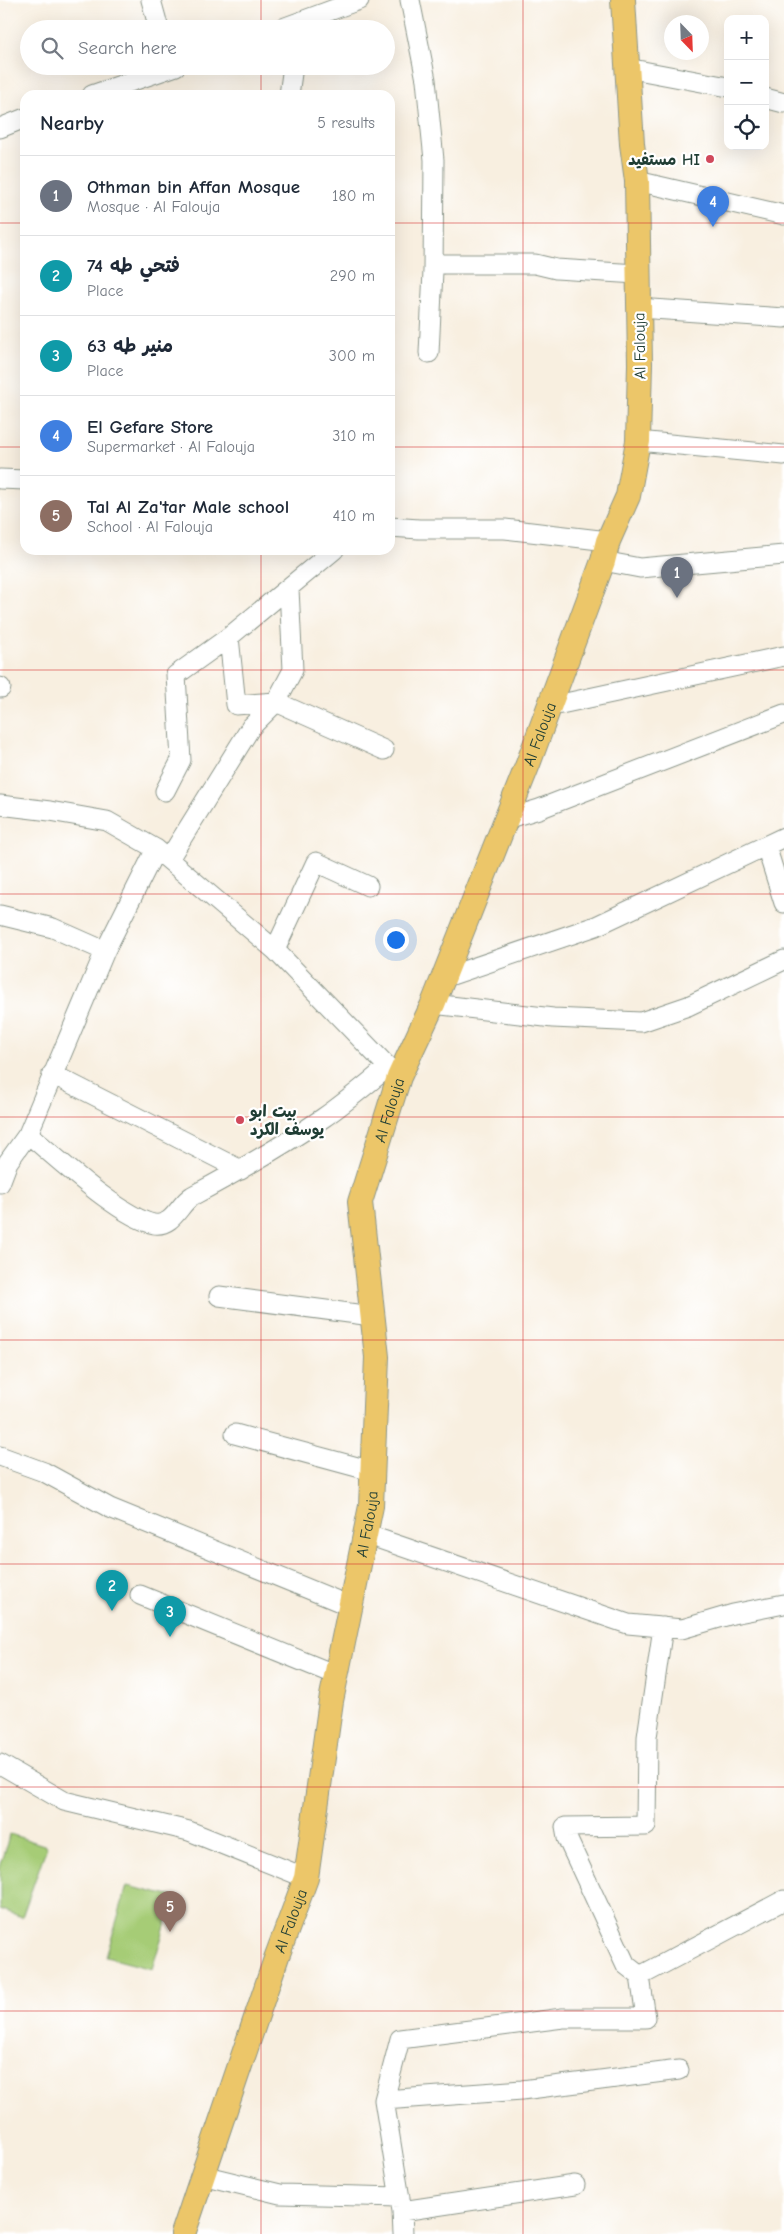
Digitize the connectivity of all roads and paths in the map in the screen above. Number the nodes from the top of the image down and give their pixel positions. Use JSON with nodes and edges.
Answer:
{"nodes":[{"id":1,"x":151,"y":0,"type":"edge"},
{"id":2,"x":359,"y":0,"type":"edge"},
{"id":3,"x":410,"y":0,"type":"edge"},
{"id":4,"x":623,"y":0,"type":"edge"},
{"id":5,"x":157,"y":20,"type":"edge"},
{"id":6,"x":310,"y":20,"type":"edge"},
{"id":7,"x":627,"y":68,"type":"junction"},
{"id":8,"x":149,"y":75,"type":"edge"},
{"id":9,"x":292,"y":75,"type":"edge"},
{"id":10,"x":724,"y":86,"type":"edge"},
{"id":11,"x":106,"y":90,"type":"edge"},
{"id":12,"x":290,"y":90,"type":"edge"},
{"id":13,"x":769,"y":99,"type":"edge"},
{"id":14,"x":784,"y":103,"type":"edge"},
{"id":15,"x":20,"y":120,"type":"edge"},
{"id":16,"x":0,"y":128,"type":"edge"},
{"id":17,"x":637,"y":181,"type":"junction"},
{"id":18,"x":784,"y":215,"type":"edge"},
{"id":19,"x":434,"y":264,"type":"junction"},
{"id":20,"x":637,"y":274,"type":"junction"},
{"id":21,"x":638,"y":308,"type":"junction"},
{"id":22,"x":784,"y":318,"type":"edge"},
{"id":23,"x":429,"y":353,"type":"dead end"},
{"id":24,"x":638,"y":441,"type":"junction"},
{"id":25,"x":784,"y":455,"type":"edge"},
{"id":26,"x":0,"y":479,"type":"edge"},
{"id":27,"x":20,"y":480,"type":"edge"},
{"id":28,"x":395,"y":527,"type":"edge"},
{"id":29,"x":605,"y":551,"type":"junction"},
{"id":30,"x":328,"y":555,"type":"edge"},
{"id":31,"x":784,"y":555,"type":"edge"},
{"id":32,"x":288,"y":589,"type":"junction"},
{"id":33,"x":229,"y":637,"type":"junction"},
{"id":34,"x":784,"y":656,"type":"edge"},
{"id":35,"x":276,"y":702,"type":"junction"},
{"id":36,"x":547,"y":707,"type":"junction"},
{"id":37,"x":784,"y":714,"type":"edge"},
{"id":38,"x":384,"y":750,"type":"dead end"},
{"id":39,"x":165,"y":791,"type":"dead end"},
{"id":40,"x":0,"y":805,"type":"edge"},
{"id":41,"x":506,"y":819,"type":"junction"},
{"id":42,"x":784,"y":837,"type":"edge"},
{"id":43,"x":766,"y":846,"type":"junction"},
{"id":44,"x":162,"y":854,"type":"junction"},
{"id":45,"x":368,"y":886,"type":"dead end"},
{"id":46,"x":784,"y":904,"type":"edge"},
{"id":47,"x":0,"y":915,"type":"edge"},
{"id":48,"x":275,"y":950,"type":"junction"},
{"id":49,"x":105,"y":951,"type":"junction"},
{"id":50,"x":784,"y":960,"type":"edge"},
{"id":51,"x":443,"y":978,"type":"junction"},
{"id":52,"x":433,"y":1004,"type":"junction"},
{"id":53,"x":394,"y":1072,"type":"junction"},
{"id":54,"x":52,"y":1074,"type":"junction"},
{"id":55,"x":28,"y":1134,"type":"junction"},
{"id":56,"x":241,"y":1170,"type":"junction"},
{"id":57,"x":0,"y":1183,"type":"edge"},
{"id":58,"x":219,"y":1296,"type":"dead end"},
{"id":59,"x":372,"y":1316,"type":"junction"},
{"id":60,"x":236,"y":1434,"type":"dead end"},
{"id":61,"x":0,"y":1456,"type":"edge"},
{"id":62,"x":372,"y":1471,"type":"junction"},
{"id":63,"x":365,"y":1534,"type":"junction"},
{"id":64,"x":140,"y":1595,"type":"dead end"},
{"id":65,"x":784,"y":1604,"type":"edge"},
{"id":66,"x":350,"y":1606,"type":"junction"},
{"id":67,"x":662,"y":1627,"type":"junction"},
{"id":68,"x":336,"y":1675,"type":"junction"},
{"id":69,"x":0,"y":1764,"type":"edge"},
{"id":70,"x":306,"y":1878,"type":"junction"},
{"id":71,"x":784,"y":1900,"type":"edge"},
{"id":72,"x":640,"y":1976,"type":"junction"},
{"id":73,"x":679,"y":2070,"type":"dead end"},
{"id":74,"x":384,"y":2100,"type":"junction"},
{"id":75,"x":202,"y":2175,"type":"junction"},
{"id":76,"x":575,"y":2185,"type":"dead end"},
{"id":77,"x":401,"y":2204,"type":"junction"},
{"id":78,"x":183,"y":2234,"type":"edge"},
{"id":79,"x":403,"y":2234,"type":"edge"}],
"edges":[{"from":1,"to":5,"type":"street"},
{"from":2,"to":6,"type":"street"},
{"from":3,"to":19,"type":"street"},
{"from":4,"to":7,"type":"main road","name":"Al Falouja"},
{"from":7,"to":10,"type":"street"},
{"from":7,"to":17,"type":"main road","name":"Al Falouja"},
{"from":8,"to":11,"type":"street"},
{"from":9,"to":12,"type":"street"},
{"from":13,"to":14,"type":"street"},
{"from":15,"to":16,"type":"street"},
{"from":17,"to":18,"type":"street"},
{"from":17,"to":20,"type":"main road","name":"Al Falouja"},
{"from":19,"to":20,"type":"street"},
{"from":19,"to":23,"type":"street"},
{"from":20,"to":21,"type":"main road","name":"Al Falouja"},
{"from":21,"to":22,"type":"street"},
{"from":21,"to":24,"type":"main road","name":"Al Falouja"},
{"from":24,"to":25,"type":"street"},
{"from":24,"to":29,"type":"main road","name":"Al Falouja"},
{"from":26,"to":27,"type":"street"},
{"from":28,"to":29,"type":"street"},
{"from":29,"to":31,"type":"street"},
{"from":29,"to":36,"type":"main road","name":"Al Falouja"},
{"from":30,"to":32,"type":"street"},
{"from":32,"to":33,"type":"street"},
{"from":32,"to":35,"type":"street"},
{"from":33,"to":35,"type":"street"},
{"from":33,"to":39,"type":"street"},
{"from":34,"to":36,"type":"street"},
{"from":35,"to":38,"type":"street"},
{"from":35,"to":44,"type":"street"},
{"from":36,"to":41,"type":"main road","name":"Al Falouja"},
{"from":37,"to":41,"type":"street"},
{"from":40,"to":44,"type":"street"},
{"from":41,"to":51,"type":"main road","name":"Al Falouja"},
{"from":42,"to":43,"type":"street"},
{"from":43,"to":46,"type":"street"},
{"from":43,"to":51,"type":"street"},
{"from":44,"to":48,"type":"street"},
{"from":44,"to":49,"type":"street"},
{"from":45,"to":48,"type":"street"},
{"from":47,"to":49,"type":"street"},
{"from":48,"to":53,"type":"street"},
{"from":49,"to":54,"type":"street"},
{"from":50,"to":52,"type":"street"},
{"from":51,"to":52,"type":"main road","name":"Al Falouja"},
{"from":52,"to":53,"type":"main road","name":"Al Falouja"},
{"from":53,"to":56,"type":"street"},
{"from":53,"to":59,"type":"main road","name":"Al Falouja"},
{"from":54,"to":55,"type":"street"},
{"from":54,"to":56,"type":"street"},
{"from":55,"to":56,"type":"street"},
{"from":55,"to":57,"type":"street"},
{"from":58,"to":59,"type":"street"},
{"from":59,"to":62,"type":"main road","name":"Al Falouja"},
{"from":60,"to":62,"type":"street"},
{"from":61,"to":66,"type":"street"},
{"from":62,"to":63,"type":"main road","name":"Al Falouja"},
{"from":63,"to":66,"type":"main road","name":"Al Falouja"},
{"from":63,"to":67,"type":"street"},
{"from":64,"to":68,"type":"street"},
{"from":65,"to":67,"type":"street"},
{"from":66,"to":68,"type":"main road","name":"Al Falouja"},
{"from":67,"to":72,"type":"street"},
{"from":68,"to":70,"type":"main road","name":"Al Falouja"},
{"from":69,"to":70,"type":"street"},
{"from":70,"to":75,"type":"main road","name":"Al Falouja"},
{"from":71,"to":72,"type":"street"},
{"from":72,"to":74,"type":"street"},
{"from":73,"to":74,"type":"street"},
{"from":74,"to":77,"type":"street"},
{"from":75,"to":77,"type":"street"},
{"from":75,"to":78,"type":"main road","name":"Al Falouja"},
{"from":76,"to":77,"type":"street"},
{"from":77,"to":79,"type":"street"}]}
